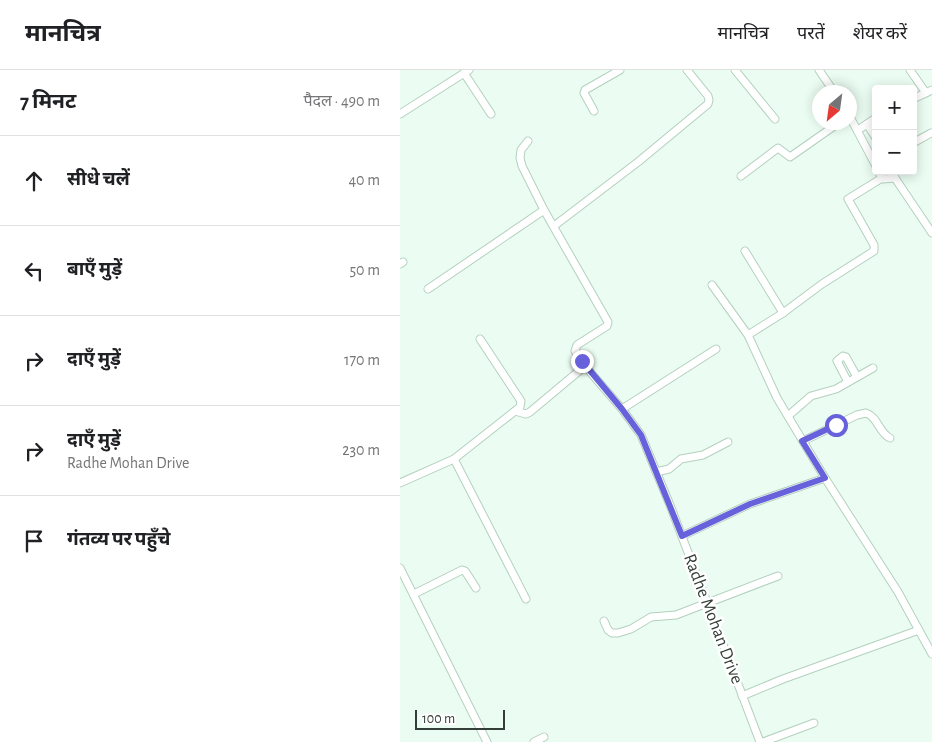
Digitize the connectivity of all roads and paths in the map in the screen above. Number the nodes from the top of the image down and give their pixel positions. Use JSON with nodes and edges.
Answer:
{"nodes":[{"id":1,"x":620,"y":70,"type":"edge"},
{"id":2,"x":687,"y":70,"type":"edge"},
{"id":3,"x":735,"y":70,"type":"edge"},
{"id":4,"x":819,"y":70,"type":"edge"},
{"id":5,"x":910,"y":70,"type":"edge"},
{"id":6,"x":466,"y":72,"type":"edge"},
{"id":7,"x":829,"y":85,"type":"edge"},
{"id":8,"x":929,"y":91,"type":"edge"},
{"id":9,"x":917,"y":97,"type":"edge"},
{"id":10,"x":594,"y":111,"type":"dead end"},
{"id":11,"x":400,"y":114,"type":"edge"},
{"id":12,"x":491,"y":114,"type":"dead end"},
{"id":13,"x":775,"y":119,"type":"dead end"},
{"id":14,"x":872,"y":121,"type":"edge"},
{"id":15,"x":867,"y":124,"type":"junction"},
{"id":16,"x":829,"y":130,"type":"edge"},
{"id":17,"x":858,"y":130,"type":"joint"},
{"id":18,"x":872,"y":132,"type":"edge"},
{"id":19,"x":930,"y":133,"type":"dead end"},
{"id":20,"x":528,"y":141,"type":"dead end"},
{"id":21,"x":917,"y":141,"type":"edge"},
{"id":22,"x":872,"y":158,"type":"edge"},
{"id":23,"x":880,"y":175,"type":"edge"},
{"id":24,"x":894,"y":175,"type":"edge"},
{"id":25,"x":741,"y":176,"type":"dead end"},
{"id":26,"x":544,"y":210,"type":"junction"},
{"id":27,"x":554,"y":226,"type":"junction"},
{"id":28,"x":932,"y":233,"type":"edge"},
{"id":29,"x":745,"y":251,"type":"dead end"},
{"id":30,"x":712,"y":284,"type":"dead end"},
{"id":31,"x":428,"y":289,"type":"dead end"},
{"id":32,"x":783,"y":313,"type":"junction"},
{"id":33,"x":748,"y":336,"type":"junction"},
{"id":34,"x":480,"y":339,"type":"dead end"},
{"id":35,"x":716,"y":349,"type":"dead end"},
{"id":36,"x":585,"y":366,"type":"junction"},
{"id":37,"x":873,"y":368,"type":"dead end"},
{"id":38,"x":856,"y":377,"type":"junction"},
{"id":39,"x":848,"y":382,"type":"junction"},
{"id":40,"x":622,"y":409,"type":"junction"},
{"id":41,"x":515,"y":411,"type":"junction"},
{"id":42,"x":788,"y":416,"type":"junction"},
{"id":43,"x":890,"y":438,"type":"dead end"},
{"id":44,"x":802,"y":441,"type":"junction"},
{"id":45,"x":728,"y":442,"type":"dead end"},
{"id":46,"x":454,"y":459,"type":"junction"},
{"id":47,"x":656,"y":472,"type":"junction"},
{"id":48,"x":825,"y":478,"type":"junction"},
{"id":49,"x":400,"y":483,"type":"edge"},
{"id":50,"x":682,"y":536,"type":"junction"},
{"id":51,"x":400,"y":568,"type":"edge"},
{"id":52,"x":778,"y":576,"type":"dead end"},
{"id":53,"x":476,"y":588,"type":"dead end"},
{"id":54,"x":414,"y":594,"type":"junction"},
{"id":55,"x":526,"y":599,"type":"dead end"},
{"id":56,"x":707,"y":602,"type":"junction"},
{"id":57,"x":604,"y":621,"type":"dead end"},
{"id":58,"x":919,"y":630,"type":"junction"},
{"id":59,"x":932,"y":654,"type":"edge"},
{"id":60,"x":742,"y":696,"type":"junction"},
{"id":61,"x":814,"y":723,"type":"dead end"},
{"id":62,"x":544,"y":737,"type":"dead end"},
{"id":63,"x":487,"y":742,"type":"edge"},
{"id":64,"x":534,"y":742,"type":"edge"},
{"id":65,"x":761,"y":742,"type":"edge"}],
"edges":[{"from":1,"to":10,"type":"street"},
{"from":2,"to":27,"type":"street"},
{"from":3,"to":13,"type":"street"},
{"from":4,"to":7,"type":"street"},
{"from":5,"to":8,"type":"street"},
{"from":6,"to":11,"type":"street"},
{"from":6,"to":12,"type":"street"},
{"from":8,"to":9,"type":"street"},
{"from":14,"to":15,"type":"street"},
{"from":15,"to":17,"type":"street"},
{"from":15,"to":18,"type":"street"},
{"from":16,"to":25,"type":"street"},
{"from":17,"to":22,"type":"street"},
{"from":19,"to":21,"type":"street"},
{"from":20,"to":26,"type":"street"},
{"from":23,"to":32,"type":"street"},
{"from":24,"to":28,"type":"street"},
{"from":26,"to":27,"type":"street"},
{"from":26,"to":31,"type":"street"},
{"from":27,"to":36,"type":"street","name":"Radhe Mohan Drive"},
{"from":29,"to":32,"type":"street"},
{"from":30,"to":33,"type":"street"},
{"from":32,"to":33,"type":"street"},
{"from":33,"to":42,"type":"street"},
{"from":34,"to":41,"type":"street"},
{"from":35,"to":40,"type":"street"},
{"from":36,"to":40,"type":"street","name":"Radhe Mohan Drive"},
{"from":36,"to":41,"type":"street"},
{"from":37,"to":38,"type":"street"},
{"from":38,"to":39,"type":"street"},
{"from":38,"to":39,"type":"street"},
{"from":39,"to":42,"type":"street"},
{"from":40,"to":47,"type":"street","name":"Radhe Mohan Drive"},
{"from":41,"to":46,"type":"street"},
{"from":42,"to":44,"type":"street"},
{"from":43,"to":44,"type":"street"},
{"from":44,"to":48,"type":"street"},
{"from":45,"to":47,"type":"street"},
{"from":46,"to":49,"type":"street"},
{"from":46,"to":55,"type":"street"},
{"from":47,"to":50,"type":"street","name":"Radhe Mohan Drive"},
{"from":48,"to":50,"type":"street"},
{"from":48,"to":58,"type":"street"},
{"from":50,"to":56,"type":"street","name":"Radhe Mohan Drive"},
{"from":51,"to":54,"type":"street"},
{"from":52,"to":56,"type":"street"},
{"from":53,"to":54,"type":"street"},
{"from":54,"to":63,"type":"street"},
{"from":56,"to":57,"type":"street"},
{"from":56,"to":60,"type":"street","name":"Radhe Mohan Drive"},
{"from":58,"to":59,"type":"street"},
{"from":58,"to":60,"type":"street"},
{"from":60,"to":65,"type":"street","name":"Radhe Mohan Drive"},
{"from":61,"to":65,"type":"street"},
{"from":62,"to":64,"type":"street"}]}
